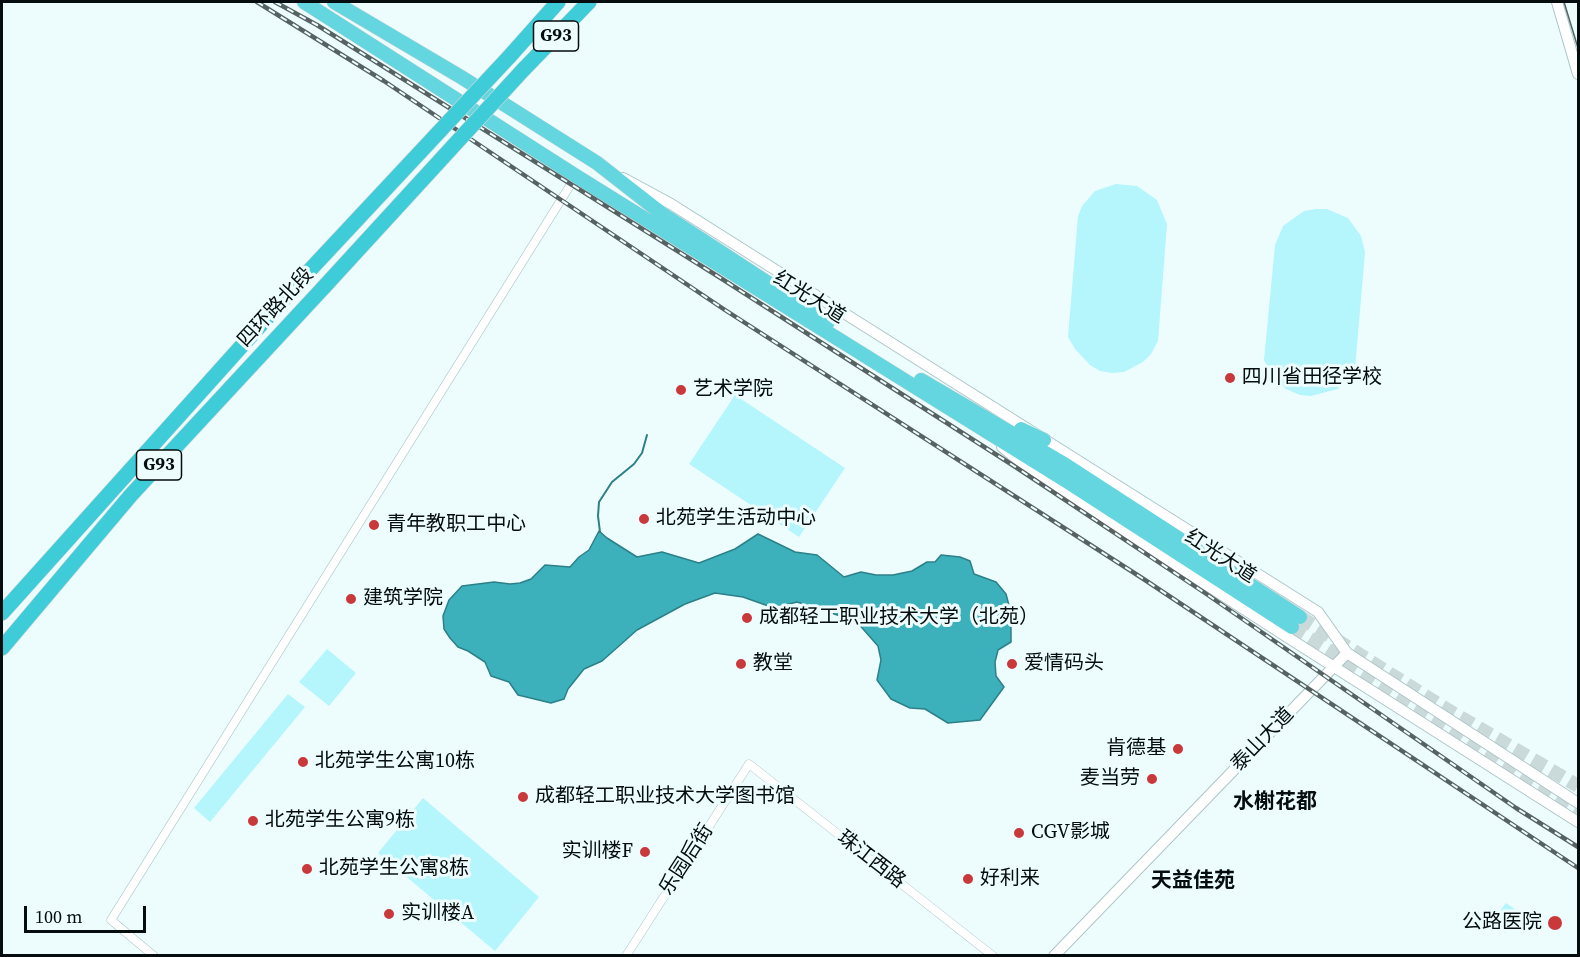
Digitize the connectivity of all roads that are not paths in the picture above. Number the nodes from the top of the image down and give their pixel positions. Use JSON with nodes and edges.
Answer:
{"nodes":[{"id":1,"x":304,"y":2,"type":"edge"},
{"id":2,"x":334,"y":2,"type":"edge"},
{"id":3,"x":558,"y":2,"type":"edge"},
{"id":4,"x":589,"y":2,"type":"edge"},
{"id":5,"x":1557,"y":2,"type":"edge"},
{"id":6,"x":1578,"y":74,"type":"edge"},
{"id":7,"x":597,"y":163,"type":"junction"},
{"id":8,"x":576,"y":176,"type":"junction"},
{"id":9,"x":952,"y":398,"type":"junction"},
{"id":10,"x":964,"y":417,"type":"junction"},
{"id":11,"x":1044,"y":440,"type":"junction"},
{"id":12,"x":2,"y":613,"type":"edge"},
{"id":13,"x":2,"y":648,"type":"edge"},
{"id":14,"x":1347,"y":653,"type":"junction"},
{"id":15,"x":1334,"y":666,"type":"junction"},
{"id":16,"x":749,"y":764,"type":"joint"},
{"id":17,"x":1578,"y":803,"type":"edge"},
{"id":18,"x":1578,"y":822,"type":"edge"},
{"id":19,"x":154,"y":956,"type":"edge"},
{"id":20,"x":626,"y":956,"type":"edge"},
{"id":21,"x":993,"y":956,"type":"edge"},
{"id":22,"x":1054,"y":956,"type":"edge"}],
"edges":[{"from":1,"to":8,"type":"highway","name":"红光大道"},
{"from":2,"to":7,"type":"highway","name":"红光大道"},
{"from":3,"to":12,"type":"highway","name":"四环路北段","number":"G93","bridge":true},
{"from":4,"to":13,"type":"highway","name":"四环路北段","number":"G93","bridge":true},
{"from":5,"to":6,"type":"main road"},
{"from":7,"to":9,"type":"highway","name":"红光大道"},
{"from":7,"to":11,"type":"main road"},
{"from":8,"to":10,"type":"highway","name":"红光大道"},
{"from":8,"to":19,"type":"street"},
{"from":9,"to":10,"type":"highway","name":"红光大道"},
{"from":9,"to":11,"type":"highway"},
{"from":10,"to":15,"type":"main road"},
{"from":11,"to":14,"type":"main road"},
{"from":14,"to":15,"type":"main road","name":"泰山大道"},
{"from":14,"to":17,"type":"main road"},
{"from":15,"to":18,"type":"main road"},
{"from":15,"to":22,"type":"main road","name":"泰山大道"},
{"from":16,"to":20,"type":"street","name":"乐园后街"},
{"from":16,"to":21,"type":"street","name":"珠江西路"}]}
